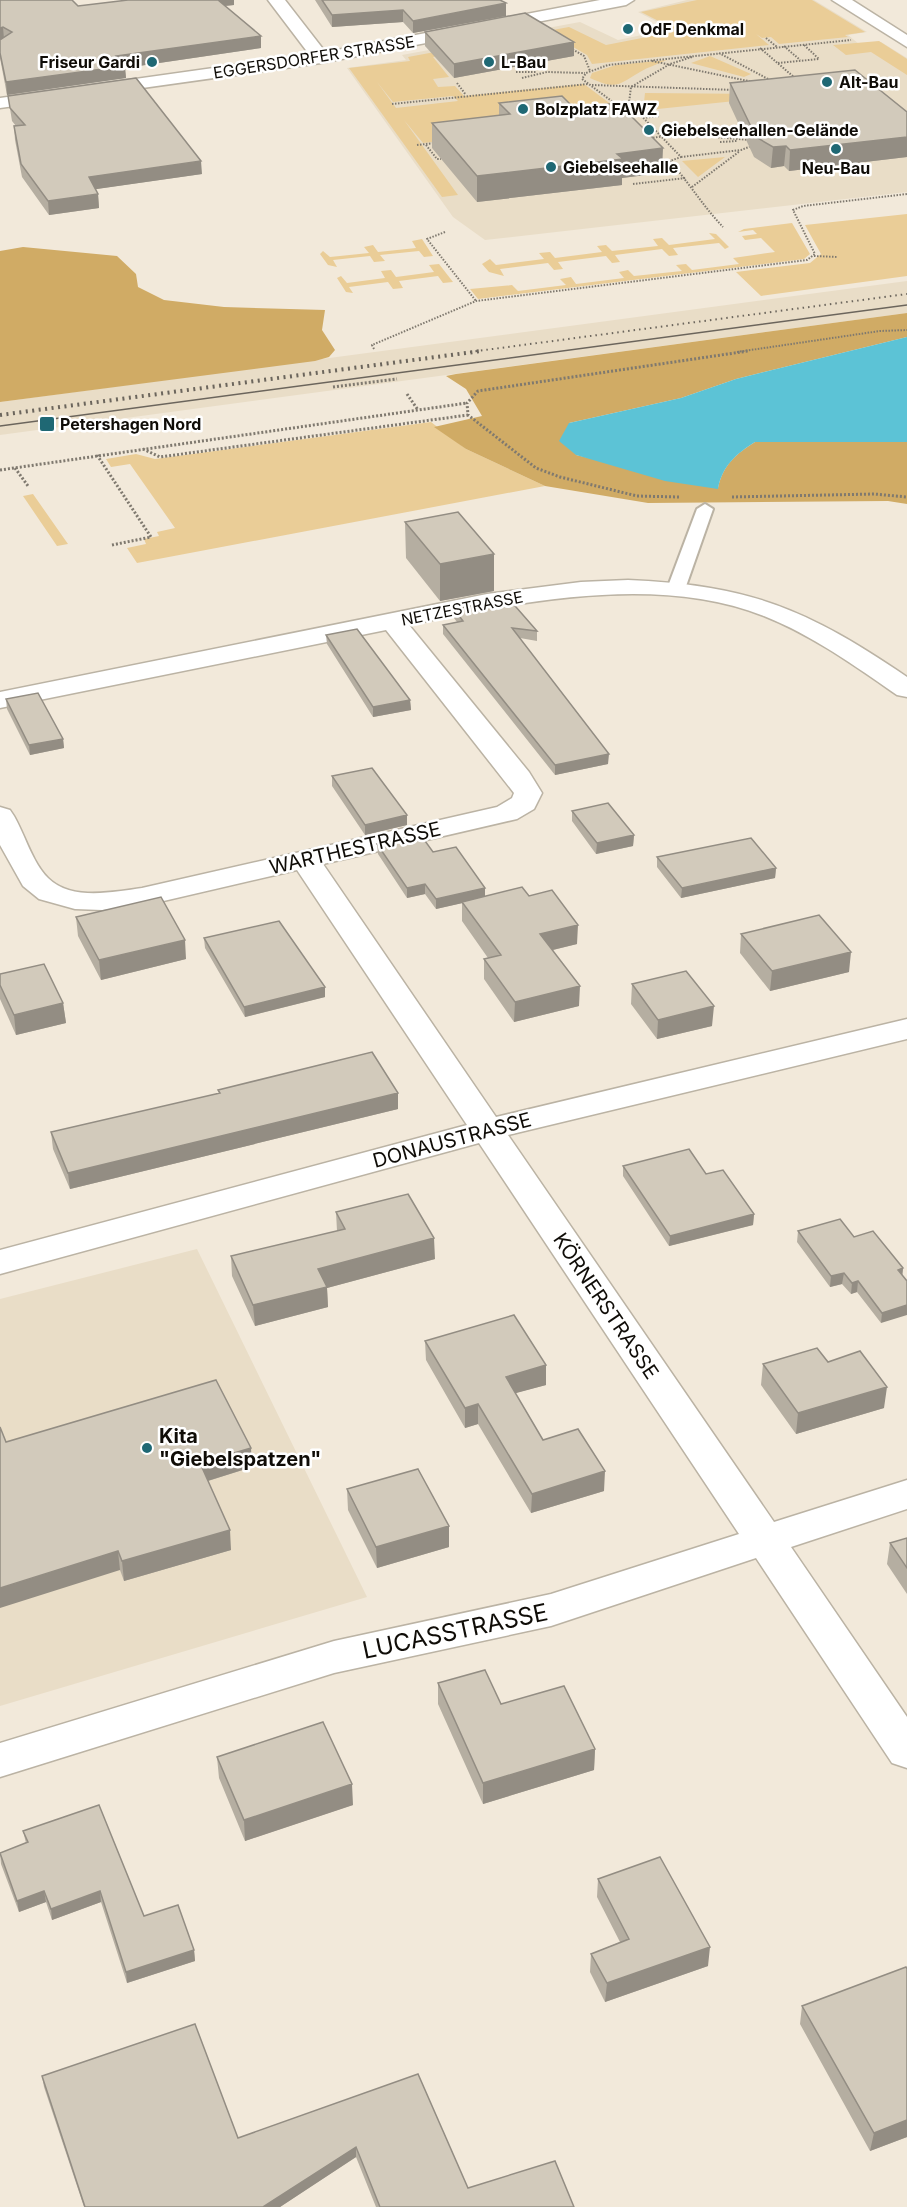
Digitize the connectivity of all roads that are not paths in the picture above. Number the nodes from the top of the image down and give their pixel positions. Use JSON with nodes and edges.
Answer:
{"nodes":[{"id":1,"x":276,"y":0,"type":"edge"},
{"id":2,"x":626,"y":0,"type":"edge"},
{"id":3,"x":840,"y":0,"type":"edge"},
{"id":4,"x":907,"y":42,"type":"edge"},
{"id":5,"x":321,"y":58,"type":"junction"},
{"id":6,"x":0,"y":103,"type":"edge"},
{"id":7,"x":705,"y":509,"type":"dead end"},
{"id":8,"x":676,"y":589,"type":"junction"},
{"id":9,"x":392,"y":621,"type":"junction"},
{"id":10,"x":907,"y":689,"type":"edge"},
{"id":11,"x":0,"y":700,"type":"edge"},
{"id":12,"x":0,"y":816,"type":"edge"},
{"id":13,"x":305,"y":860,"type":"junction"},
{"id":14,"x":907,"y":1029,"type":"edge"},
{"id":15,"x":487,"y":1130,"type":"junction"},
{"id":16,"x":0,"y":1262,"type":"edge"},
{"id":17,"x":907,"y":1494,"type":"edge"},
{"id":18,"x":764,"y":1539,"type":"junction"},
{"id":19,"x":907,"y":1751,"type":"edge"},
{"id":20,"x":0,"y":1760,"type":"edge"}],
"edges":[{"from":1,"to":5,"type":"street"},
{"from":2,"to":5,"type":"street","name":"EGGERSDORFER STRASSE"},
{"from":3,"to":4,"type":"street"},
{"from":5,"to":6,"type":"street","name":"EGGERSDORFER STRASSE"},
{"from":7,"to":8,"type":"lane"},
{"from":8,"to":9,"type":"street","name":"NETZESTRASSE"},
{"from":8,"to":10,"type":"street","name":"NETZESTRASSE"},
{"from":9,"to":11,"type":"street","name":"NETZESTRASSE"},
{"from":9,"to":13,"type":"street","name":"WARTHESTRASSE"},
{"from":12,"to":13,"type":"street","name":"WARTHESTRASSE"},
{"from":13,"to":15,"type":"street","name":"KÖRNERSTRASSE"},
{"from":14,"to":15,"type":"street","name":"DONAUSTRASSE"},
{"from":15,"to":16,"type":"street","name":"DONAUSTRASSE"},
{"from":15,"to":18,"type":"street","name":"KÖRNERSTRASSE"},
{"from":17,"to":18,"type":"street","name":"LUCASSTRASSE"},
{"from":18,"to":19,"type":"street","name":"KÖRNERSTRASSE"},
{"from":18,"to":20,"type":"street","name":"LUCASSTRASSE"}]}
